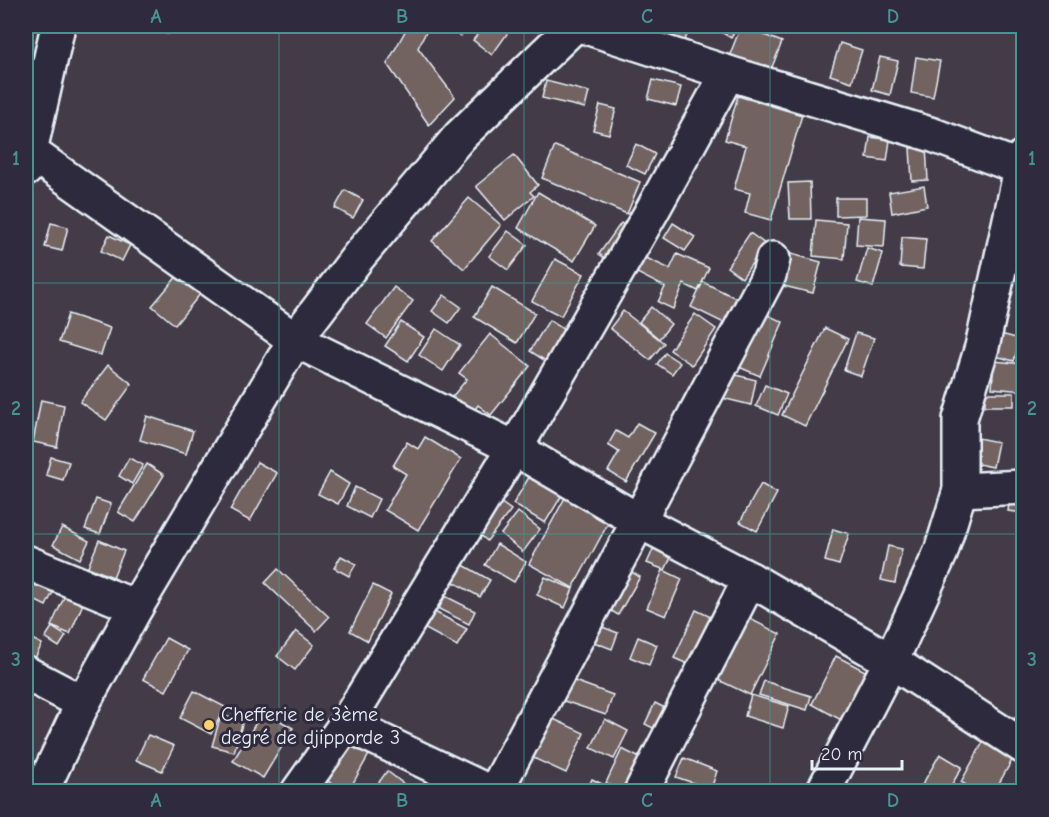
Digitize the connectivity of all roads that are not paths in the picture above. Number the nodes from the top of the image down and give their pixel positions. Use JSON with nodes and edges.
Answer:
{"nodes":[{"id":1,"x":58,"y":26,"type":"edge"},
{"id":2,"x":574,"y":26,"type":"edge"},
{"id":3,"x":583,"y":26,"type":"edge"},
{"id":4,"x":728,"y":73,"type":"junction"},
{"id":5,"x":27,"y":157,"type":"edge"},
{"id":6,"x":1023,"y":165,"type":"edge"},
{"id":7,"x":773,"y":259,"type":"dead end"},
{"id":8,"x":294,"y":340,"type":"junction"},
{"id":9,"x":514,"y":449,"type":"junction"},
{"id":10,"x":1023,"y":487,"type":"edge"},
{"id":11,"x":960,"y":490,"type":"junction"},
{"id":12,"x":639,"y":521,"type":"junction"},
{"id":13,"x":26,"y":562,"type":"edge"},
{"id":14,"x":750,"y":579,"type":"junction"},
{"id":15,"x":136,"y":607,"type":"junction"},
{"id":16,"x":891,"y":661,"type":"junction"},
{"id":17,"x":26,"y":674,"type":"edge"},
{"id":18,"x":83,"y":703,"type":"junction"},
{"id":19,"x":346,"y":724,"type":"junction"},
{"id":20,"x":1023,"y":747,"type":"edge"},
{"id":21,"x":41,"y":791,"type":"edge"},
{"id":22,"x":298,"y":792,"type":"edge"},
{"id":23,"x":489,"y":792,"type":"edge"},
{"id":24,"x":495,"y":792,"type":"edge"},
{"id":25,"x":641,"y":792,"type":"edge"},
{"id":26,"x":824,"y":792,"type":"edge"}],
"edges":[{"from":1,"to":5,"type":"street"},
{"from":2,"to":8,"type":"street"},
{"from":3,"to":4,"type":"street"},
{"from":4,"to":6,"type":"street"},
{"from":4,"to":9,"type":"street"},
{"from":5,"to":8,"type":"street"},
{"from":6,"to":11,"type":"street"},
{"from":7,"to":12,"type":"street"},
{"from":8,"to":9,"type":"street"},
{"from":8,"to":15,"type":"street"},
{"from":9,"to":12,"type":"street"},
{"from":9,"to":19,"type":"street"},
{"from":10,"to":11,"type":"street"},
{"from":11,"to":16,"type":"street"},
{"from":12,"to":14,"type":"street"},
{"from":12,"to":24,"type":"street"},
{"from":13,"to":15,"type":"street"},
{"from":14,"to":16,"type":"street"},
{"from":14,"to":25,"type":"street"},
{"from":15,"to":18,"type":"street"},
{"from":16,"to":20,"type":"street"},
{"from":16,"to":26,"type":"street"},
{"from":17,"to":18,"type":"street"},
{"from":18,"to":21,"type":"street"},
{"from":19,"to":22,"type":"street"},
{"from":19,"to":23,"type":"street"}]}
